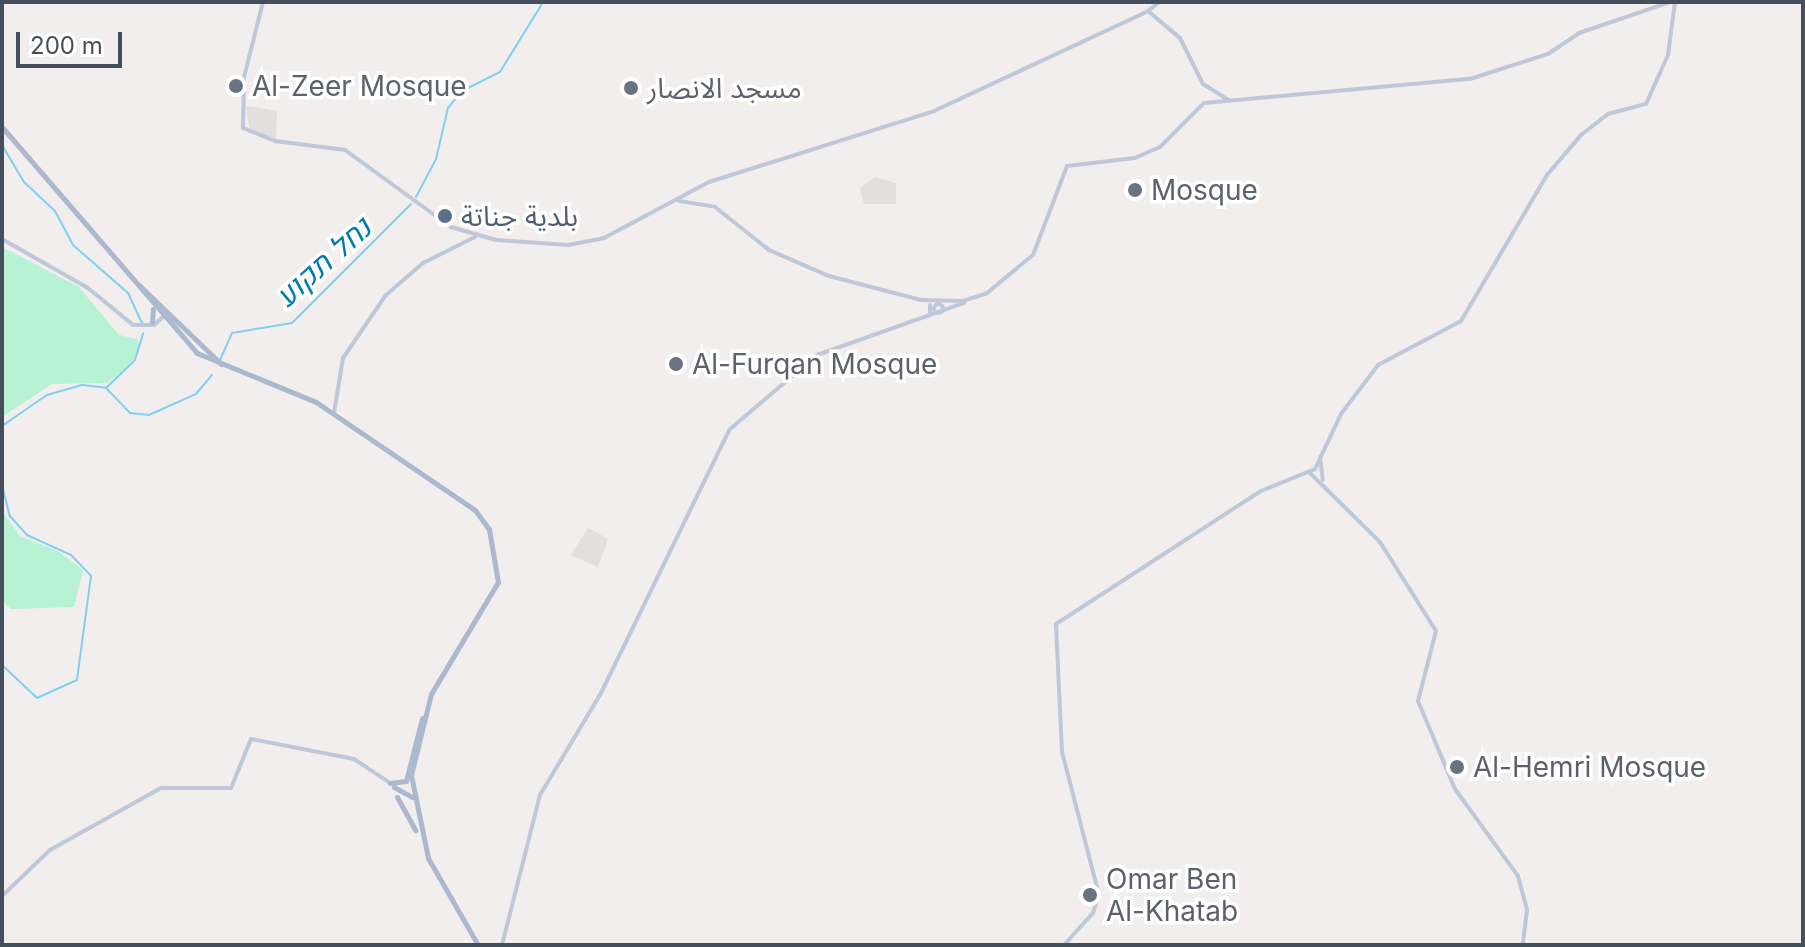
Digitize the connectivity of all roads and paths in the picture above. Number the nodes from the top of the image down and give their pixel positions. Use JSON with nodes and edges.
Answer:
{"nodes":[{"id":1,"x":263,"y":2,"type":"edge"},
{"id":2,"x":1159,"y":2,"type":"edge"},
{"id":3,"x":1672,"y":2,"type":"edge"},
{"id":4,"x":1148,"y":11,"type":"junction"},
{"id":5,"x":1229,"y":100,"type":"junction"},
{"id":6,"x":2,"y":127,"type":"edge"},
{"id":7,"x":678,"y":200,"type":"junction"},
{"id":8,"x":459,"y":232,"type":"junction"},
{"id":9,"x":467,"y":234,"type":"junction"},
{"id":10,"x":476,"y":237,"type":"junction"},
{"id":11,"x":2,"y":239,"type":"edge"},
{"id":12,"x":463,"y":239,"type":"junction"},
{"id":13,"x":451,"y":245,"type":"junction"},
{"id":14,"x":117,"y":261,"type":"junction"},
{"id":15,"x":973,"y":298,"type":"junction"},
{"id":16,"x":921,"y":300,"type":"junction"},
{"id":17,"x":939,"y":303,"type":"junction"},
{"id":18,"x":151,"y":304,"type":"junction"},
{"id":19,"x":933,"y":310,"type":"junction"},
{"id":20,"x":163,"y":316,"type":"junction"},
{"id":21,"x":152,"y":322,"type":"junction"},
{"id":22,"x":145,"y":327,"type":"junction"},
{"id":23,"x":334,"y":413,"type":"junction"},
{"id":24,"x":1317,"y":471,"type":"junction"},
{"id":25,"x":423,"y":717,"type":"junction"},
{"id":26,"x":390,"y":783,"type":"junction"},
{"id":27,"x":397,"y":797,"type":"junction"},
{"id":28,"x":412,"y":797,"type":"junction"},
{"id":29,"x":425,"y":849,"type":"junction"},
{"id":30,"x":2,"y":896,"type":"edge"},
{"id":31,"x":479,"y":943,"type":"edge"},
{"id":32,"x":501,"y":943,"type":"edge"},
{"id":33,"x":1064,"y":945,"type":"edge"},
{"id":34,"x":1523,"y":945,"type":"edge"}],
"edges":[{"from":1,"to":8,"type":"street"},
{"from":2,"to":4,"type":"street"},
{"from":3,"to":5,"type":"street"},
{"from":3,"to":24,"type":"street"},
{"from":4,"to":5,"type":"street"},
{"from":4,"to":7,"type":"street"},
{"from":5,"to":15,"type":"street"},
{"from":6,"to":14,"type":"main road"},
{"from":7,"to":10,"type":"street"},
{"from":7,"to":16,"type":"street"},
{"from":8,"to":9,"type":"street"},
{"from":8,"to":12,"type":"street"},
{"from":8,"to":13,"type":"street"},
{"from":9,"to":10,"type":"street"},
{"from":9,"to":12,"type":"street"},
{"from":10,"to":12,"type":"street"},
{"from":11,"to":22,"type":"street"},
{"from":12,"to":13,"type":"street"},
{"from":13,"to":23,"type":"street"},
{"from":14,"to":18,"type":"main road"},
{"from":14,"to":20,"type":"main road"},
{"from":15,"to":17,"type":"street"},
{"from":15,"to":19,"type":"street"},
{"from":16,"to":17,"type":"street"},
{"from":16,"to":19,"type":"street"},
{"from":17,"to":19,"type":"street"},
{"from":18,"to":20,"type":"main road"},
{"from":18,"to":21,"type":"main road"},
{"from":19,"to":32,"type":"street"},
{"from":20,"to":21,"type":"street"},
{"from":20,"to":22,"type":"street"},
{"from":20,"to":23,"type":"main road"},
{"from":21,"to":22,"type":"street"},
{"from":23,"to":25,"type":"main road"},
{"from":24,"to":33,"type":"street"},
{"from":24,"to":34,"type":"street"},
{"from":25,"to":26,"type":"main road"},
{"from":25,"to":28,"type":"main road"},
{"from":26,"to":27,"type":"main road"},
{"from":26,"to":28,"type":"main road"},
{"from":26,"to":30,"type":"street"},
{"from":27,"to":28,"type":"main road"},
{"from":27,"to":29,"type":"main road"},
{"from":28,"to":29,"type":"main road"},
{"from":29,"to":31,"type":"main road"}]}
